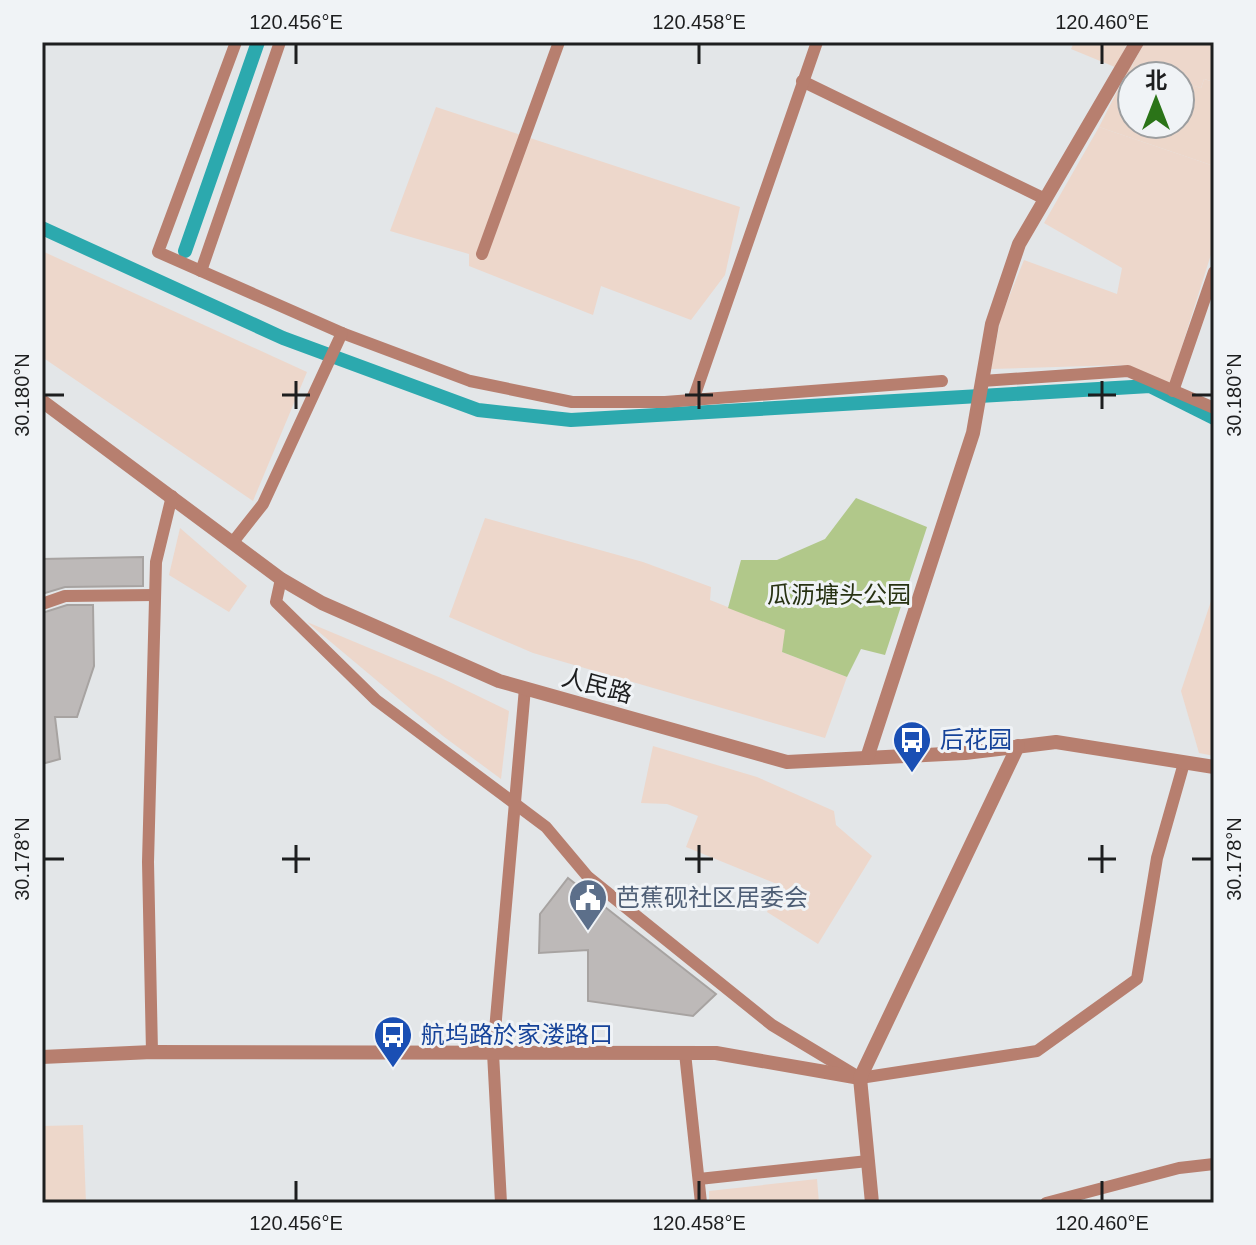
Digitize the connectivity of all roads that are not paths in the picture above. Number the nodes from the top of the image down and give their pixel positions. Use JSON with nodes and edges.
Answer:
{"nodes":[{"id":1,"x":236,"y":42,"type":"edge"},
{"id":2,"x":280,"y":42,"type":"edge"},
{"id":3,"x":559,"y":42,"type":"edge"},
{"id":4,"x":817,"y":42,"type":"edge"},
{"id":5,"x":1137,"y":42,"type":"edge"},
{"id":6,"x":802,"y":81,"type":"junction"},
{"id":7,"x":1045,"y":199,"type":"junction"},
{"id":8,"x":482,"y":254,"type":"dead end"},
{"id":9,"x":201,"y":271,"type":"junction"},
{"id":10,"x":1214,"y":272,"type":"edge"},
{"id":11,"x":1209,"y":304,"type":"edge"},
{"id":12,"x":342,"y":334,"type":"junction"},
{"id":13,"x":983,"y":373,"type":"junction"},
{"id":14,"x":942,"y":381,"type":"dead end"},
{"id":15,"x":1173,"y":391,"type":"junction"},
{"id":16,"x":693,"y":400,"type":"junction"},
{"id":17,"x":42,"y":401,"type":"edge"},
{"id":18,"x":1214,"y":408,"type":"edge"},
{"id":19,"x":172,"y":496,"type":"junction"},
{"id":20,"x":233,"y":542,"type":"junction"},
{"id":21,"x":281,"y":579,"type":"junction"},
{"id":22,"x":155,"y":595,"type":"junction"},
{"id":23,"x":42,"y":604,"type":"edge"},
{"id":24,"x":525,"y":688,"type":"junction"},
{"id":25,"x":1018,"y":746,"type":"junction"},
{"id":26,"x":867,"y":758,"type":"junction"},
{"id":27,"x":1184,"y":763,"type":"junction"},
{"id":28,"x":1214,"y":767,"type":"edge"},
{"id":29,"x":512,"y":802,"type":"junction"},
{"id":30,"x":152,"y":1052,"type":"junction"},
{"id":31,"x":493,"y":1053,"type":"junction"},
{"id":32,"x":685,"y":1053,"type":"junction"},
{"id":33,"x":42,"y":1057,"type":"edge"},
{"id":34,"x":860,"y":1078,"type":"junction"},
{"id":35,"x":868,"y":1161,"type":"junction"},
{"id":36,"x":1214,"y":1164,"type":"edge"},
{"id":37,"x":699,"y":1179,"type":"junction"},
{"id":38,"x":501,"y":1203,"type":"edge"},
{"id":39,"x":701,"y":1203,"type":"edge"},
{"id":40,"x":872,"y":1203,"type":"edge"},
{"id":41,"x":1046,"y":1203,"type":"edge"}],
"edges":[{"from":1,"to":9,"type":"street"},
{"from":2,"to":9,"type":"street"},
{"from":3,"to":8,"type":"street"},
{"from":4,"to":6,"type":"street"},
{"from":5,"to":7,"type":"street"},
{"from":6,"to":7,"type":"street"},
{"from":6,"to":16,"type":"street"},
{"from":7,"to":13,"type":"street"},
{"from":9,"to":12,"type":"street"},
{"from":10,"to":11,"type":"street"},
{"from":11,"to":15,"type":"street"},
{"from":12,"to":16,"type":"street"},
{"from":12,"to":20,"type":"street"},
{"from":13,"to":15,"type":"street"},
{"from":13,"to":26,"type":"street"},
{"from":14,"to":16,"type":"street"},
{"from":15,"to":18,"type":"street"},
{"from":17,"to":19,"type":"street","name":"人民路"},
{"from":19,"to":20,"type":"street","name":"人民路"},
{"from":19,"to":22,"type":"street"},
{"from":20,"to":21,"type":"street","name":"人民路"},
{"from":21,"to":24,"type":"street","name":"人民路"},
{"from":21,"to":29,"type":"street"},
{"from":22,"to":23,"type":"street"},
{"from":22,"to":30,"type":"street"},
{"from":24,"to":26,"type":"street","name":"人民路"},
{"from":24,"to":29,"type":"street"},
{"from":25,"to":26,"type":"street","name":"人民路"},
{"from":25,"to":27,"type":"street","name":"人民路"},
{"from":25,"to":34,"type":"street"},
{"from":27,"to":28,"type":"street","name":"人民路"},
{"from":27,"to":34,"type":"street"},
{"from":29,"to":31,"type":"street"},
{"from":29,"to":34,"type":"street"},
{"from":30,"to":31,"type":"street"},
{"from":30,"to":33,"type":"street"},
{"from":31,"to":32,"type":"street"},
{"from":31,"to":38,"type":"street"},
{"from":32,"to":34,"type":"street"},
{"from":32,"to":37,"type":"street"},
{"from":34,"to":35,"type":"street"},
{"from":35,"to":37,"type":"street"},
{"from":35,"to":40,"type":"street"},
{"from":36,"to":41,"type":"street"},
{"from":37,"to":39,"type":"street"}]}
